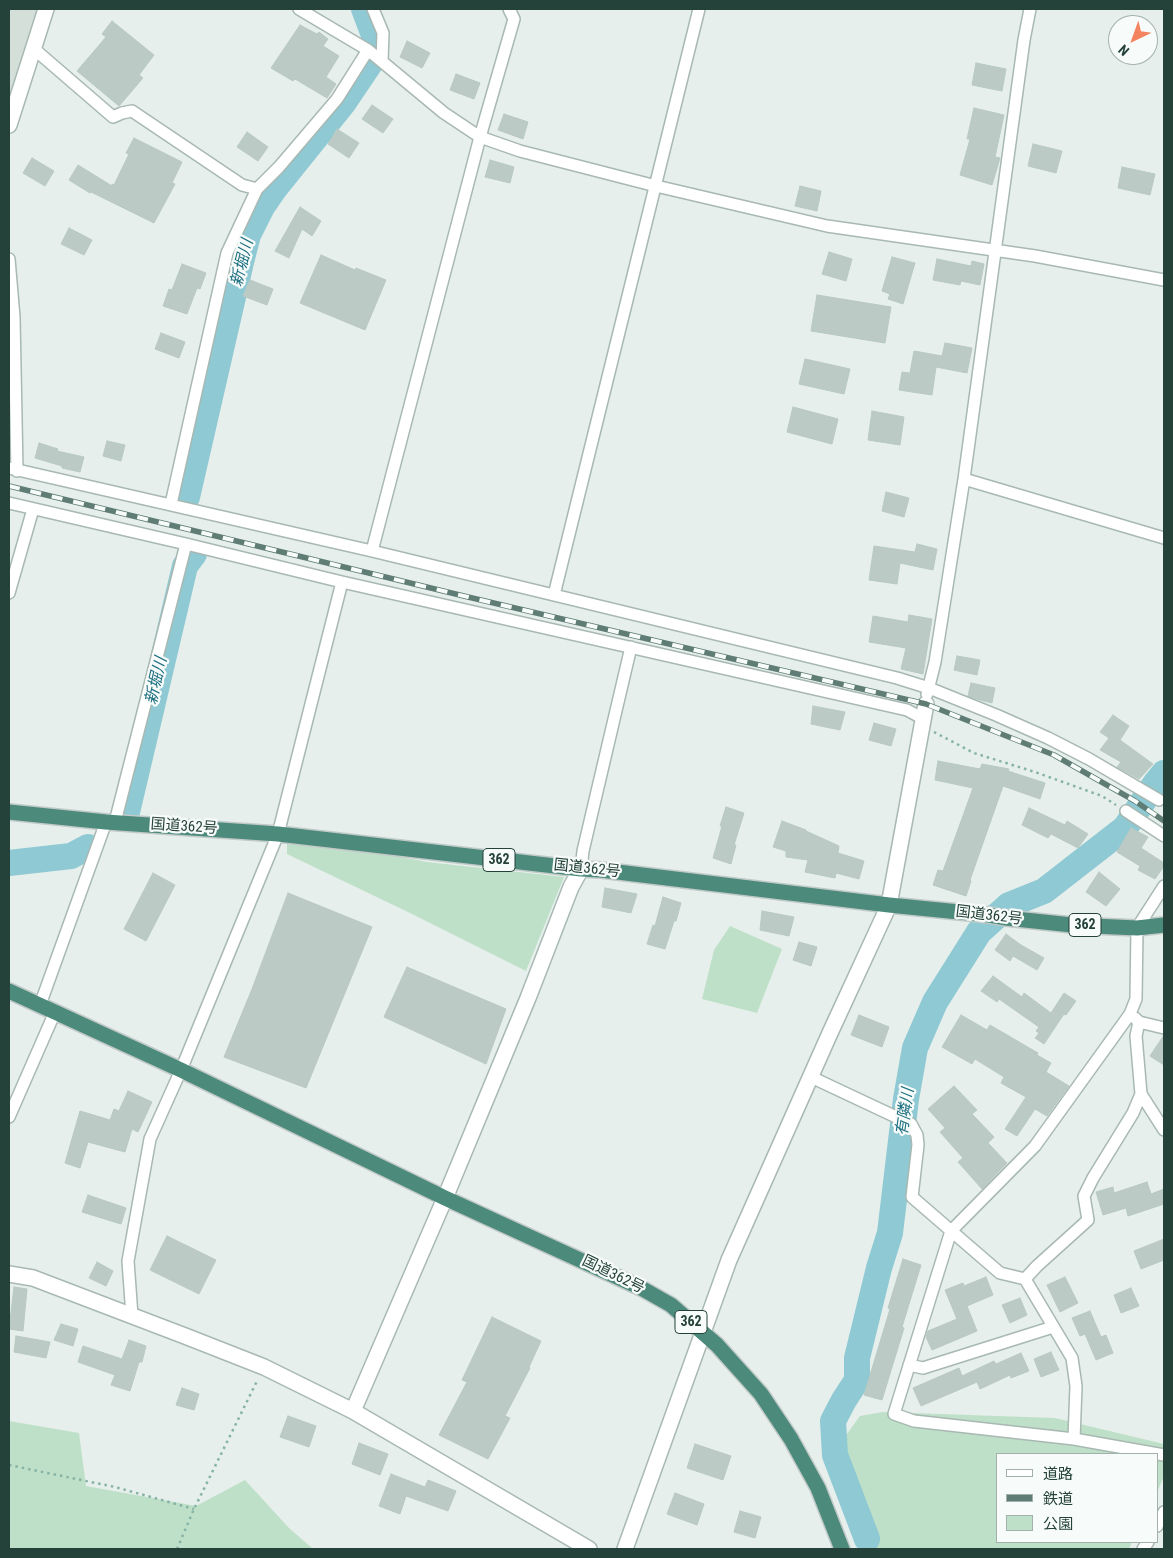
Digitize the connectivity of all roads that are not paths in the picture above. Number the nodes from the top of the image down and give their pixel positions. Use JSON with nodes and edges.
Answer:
{"nodes":[{"id":1,"x":46,"y":9,"type":"edge"},
{"id":2,"x":299,"y":9,"type":"edge"},
{"id":3,"x":373,"y":9,"type":"edge"},
{"id":4,"x":509,"y":9,"type":"edge"},
{"id":5,"x":699,"y":9,"type":"edge"},
{"id":6,"x":1030,"y":9,"type":"edge"},
{"id":7,"x":33,"y":48,"type":"junction"},
{"id":8,"x":368,"y":50,"type":"junction"},
{"id":9,"x":382,"y":61,"type":"junction"},
{"id":10,"x":10,"y":116,"type":"edge"},
{"id":11,"x":480,"y":137,"type":"junction"},
{"id":12,"x":656,"y":186,"type":"junction"},
{"id":13,"x":257,"y":189,"type":"junction"},
{"id":14,"x":995,"y":250,"type":"junction"},
{"id":15,"x":9,"y":259,"type":"edge"},
{"id":16,"x":1164,"y":280,"type":"edge"},
{"id":17,"x":13,"y":470,"type":"edge"},
{"id":18,"x":964,"y":479,"type":"junction"},
{"id":19,"x":9,"y":503,"type":"edge"},
{"id":20,"x":170,"y":504,"type":"junction"},
{"id":21,"x":33,"y":509,"type":"junction"},
{"id":22,"x":1164,"y":538,"type":"edge"},
{"id":23,"x":186,"y":544,"type":"junction"},
{"id":24,"x":372,"y":551,"type":"junction"},
{"id":25,"x":342,"y":582,"type":"junction"},
{"id":26,"x":9,"y":593,"type":"edge"},
{"id":27,"x":554,"y":595,"type":"junction"},
{"id":28,"x":631,"y":647,"type":"junction"},
{"id":29,"x":929,"y":688,"type":"junction"},
{"id":30,"x":923,"y":716,"type":"junction"},
{"id":31,"x":1163,"y":798,"type":"edge"},
{"id":32,"x":1126,"y":811,"type":"road end"},
{"id":33,"x":9,"y":812,"type":"edge"},
{"id":34,"x":110,"y":822,"type":"junction"},
{"id":35,"x":278,"y":834,"type":"junction"},
{"id":36,"x":1164,"y":836,"type":"edge"},
{"id":37,"x":581,"y":869,"type":"junction"},
{"id":38,"x":1164,"y":886,"type":"edge"},
{"id":39,"x":889,"y":905,"type":"junction"},
{"id":40,"x":1164,"y":925,"type":"edge"},
{"id":41,"x":1137,"y":928,"type":"junction"},
{"id":42,"x":9,"y":990,"type":"edge"},
{"id":43,"x":40,"y":1005,"type":"junction"},
{"id":44,"x":54,"y":1012,"type":"junction"},
{"id":45,"x":1130,"y":1014,"type":"junction"},
{"id":46,"x":1140,"y":1022,"type":"junction"},
{"id":47,"x":1164,"y":1028,"type":"edge"},
{"id":48,"x":181,"y":1070,"type":"junction"},
{"id":49,"x":811,"y":1077,"type":"junction"},
{"id":50,"x":1141,"y":1094,"type":"junction"},
{"id":51,"x":9,"y":1118,"type":"edge"},
{"id":52,"x":1164,"y":1130,"type":"edge"},
{"id":53,"x":444,"y":1198,"type":"junction"},
{"id":54,"x":951,"y":1231,"type":"junction"},
{"id":55,"x":9,"y":1274,"type":"edge"},
{"id":56,"x":1025,"y":1279,"type":"junction"},
{"id":57,"x":132,"y":1316,"type":"junction"},
{"id":58,"x":1053,"y":1327,"type":"junction"},
{"id":59,"x":703,"y":1332,"type":"junction"},
{"id":60,"x":909,"y":1365,"type":"junction"},
{"id":61,"x":353,"y":1411,"type":"junction"},
{"id":62,"x":1074,"y":1440,"type":"junction"},
{"id":63,"x":1152,"y":1453,"type":"edge"},
{"id":64,"x":1164,"y":1512,"type":"edge"},
{"id":65,"x":1158,"y":1524,"type":"edge"},
{"id":66,"x":589,"y":1549,"type":"edge"},
{"id":67,"x":625,"y":1549,"type":"edge"},
{"id":68,"x":842,"y":1549,"type":"edge"}],
"edges":[{"from":1,"to":7,"type":"street"},
{"from":2,"to":8,"type":"street"},
{"from":3,"to":9,"type":"street"},
{"from":4,"to":11,"type":"street"},
{"from":5,"to":12,"type":"street"},
{"from":6,"to":14,"type":"street"},
{"from":7,"to":10,"type":"street"},
{"from":7,"to":13,"type":"street"},
{"from":8,"to":9,"type":"street"},
{"from":8,"to":13,"type":"street"},
{"from":9,"to":11,"type":"street"},
{"from":11,"to":12,"type":"street"},
{"from":11,"to":24,"type":"street"},
{"from":12,"to":14,"type":"street"},
{"from":12,"to":27,"type":"street"},
{"from":13,"to":20,"type":"street"},
{"from":14,"to":16,"type":"street"},
{"from":14,"to":18,"type":"street"},
{"from":15,"to":17,"type":"street"},
{"from":17,"to":20,"type":"street"},
{"from":18,"to":22,"type":"street"},
{"from":18,"to":29,"type":"street"},
{"from":19,"to":21,"type":"street"},
{"from":20,"to":24,"type":"street"},
{"from":21,"to":23,"type":"street"},
{"from":21,"to":26,"type":"street"},
{"from":23,"to":25,"type":"street"},
{"from":23,"to":34,"type":"street"},
{"from":24,"to":27,"type":"street"},
{"from":25,"to":28,"type":"street"},
{"from":25,"to":35,"type":"street"},
{"from":27,"to":29,"type":"street"},
{"from":28,"to":30,"type":"street"},
{"from":28,"to":37,"type":"street"},
{"from":29,"to":30,"type":"street"},
{"from":29,"to":31,"type":"street"},
{"from":30,"to":39,"type":"street"},
{"from":32,"to":36,"type":"street"},
{"from":33,"to":34,"type":"highway","name":"国道362号","number":"362"},
{"from":34,"to":35,"type":"highway","name":"国道362号","number":"362"},
{"from":34,"to":43,"type":"street"},
{"from":35,"to":37,"type":"highway","name":"国道362号","number":"362"},
{"from":35,"to":48,"type":"street"},
{"from":37,"to":39,"type":"highway","name":"国道362号","number":"362"},
{"from":37,"to":53,"type":"street"},
{"from":38,"to":41,"type":"street"},
{"from":39,"to":41,"type":"highway","name":"国道362号","number":"362"},
{"from":39,"to":49,"type":"street"},
{"from":40,"to":41,"type":"highway","name":"国道362号","number":"362"},
{"from":41,"to":45,"type":"street"},
{"from":42,"to":43,"type":"highway","name":"国道362号","number":"362"},
{"from":43,"to":44,"type":"highway","name":"国道362号","number":"362"},
{"from":44,"to":48,"type":"highway","name":"国道362号","number":"362"},
{"from":44,"to":51,"type":"street"},
{"from":45,"to":46,"type":"street"},
{"from":45,"to":54,"type":"street"},
{"from":46,"to":47,"type":"street"},
{"from":46,"to":50,"type":"street"},
{"from":48,"to":53,"type":"highway","name":"国道362号","number":"362"},
{"from":48,"to":57,"type":"street"},
{"from":49,"to":54,"type":"street"},
{"from":49,"to":59,"type":"street"},
{"from":50,"to":52,"type":"street"},
{"from":50,"to":56,"type":"street"},
{"from":53,"to":59,"type":"highway","name":"国道362号","number":"362"},
{"from":53,"to":61,"type":"street"},
{"from":54,"to":56,"type":"street"},
{"from":54,"to":60,"type":"street"},
{"from":55,"to":57,"type":"street"},
{"from":56,"to":58,"type":"street"},
{"from":57,"to":61,"type":"street"},
{"from":58,"to":60,"type":"street"},
{"from":58,"to":62,"type":"street"},
{"from":59,"to":67,"type":"street"},
{"from":59,"to":68,"type":"highway","name":"国道362号","number":"362"},
{"from":60,"to":62,"type":"street"},
{"from":61,"to":66,"type":"street"},
{"from":62,"to":63,"type":"street"},
{"from":64,"to":65,"type":"street"}]}
